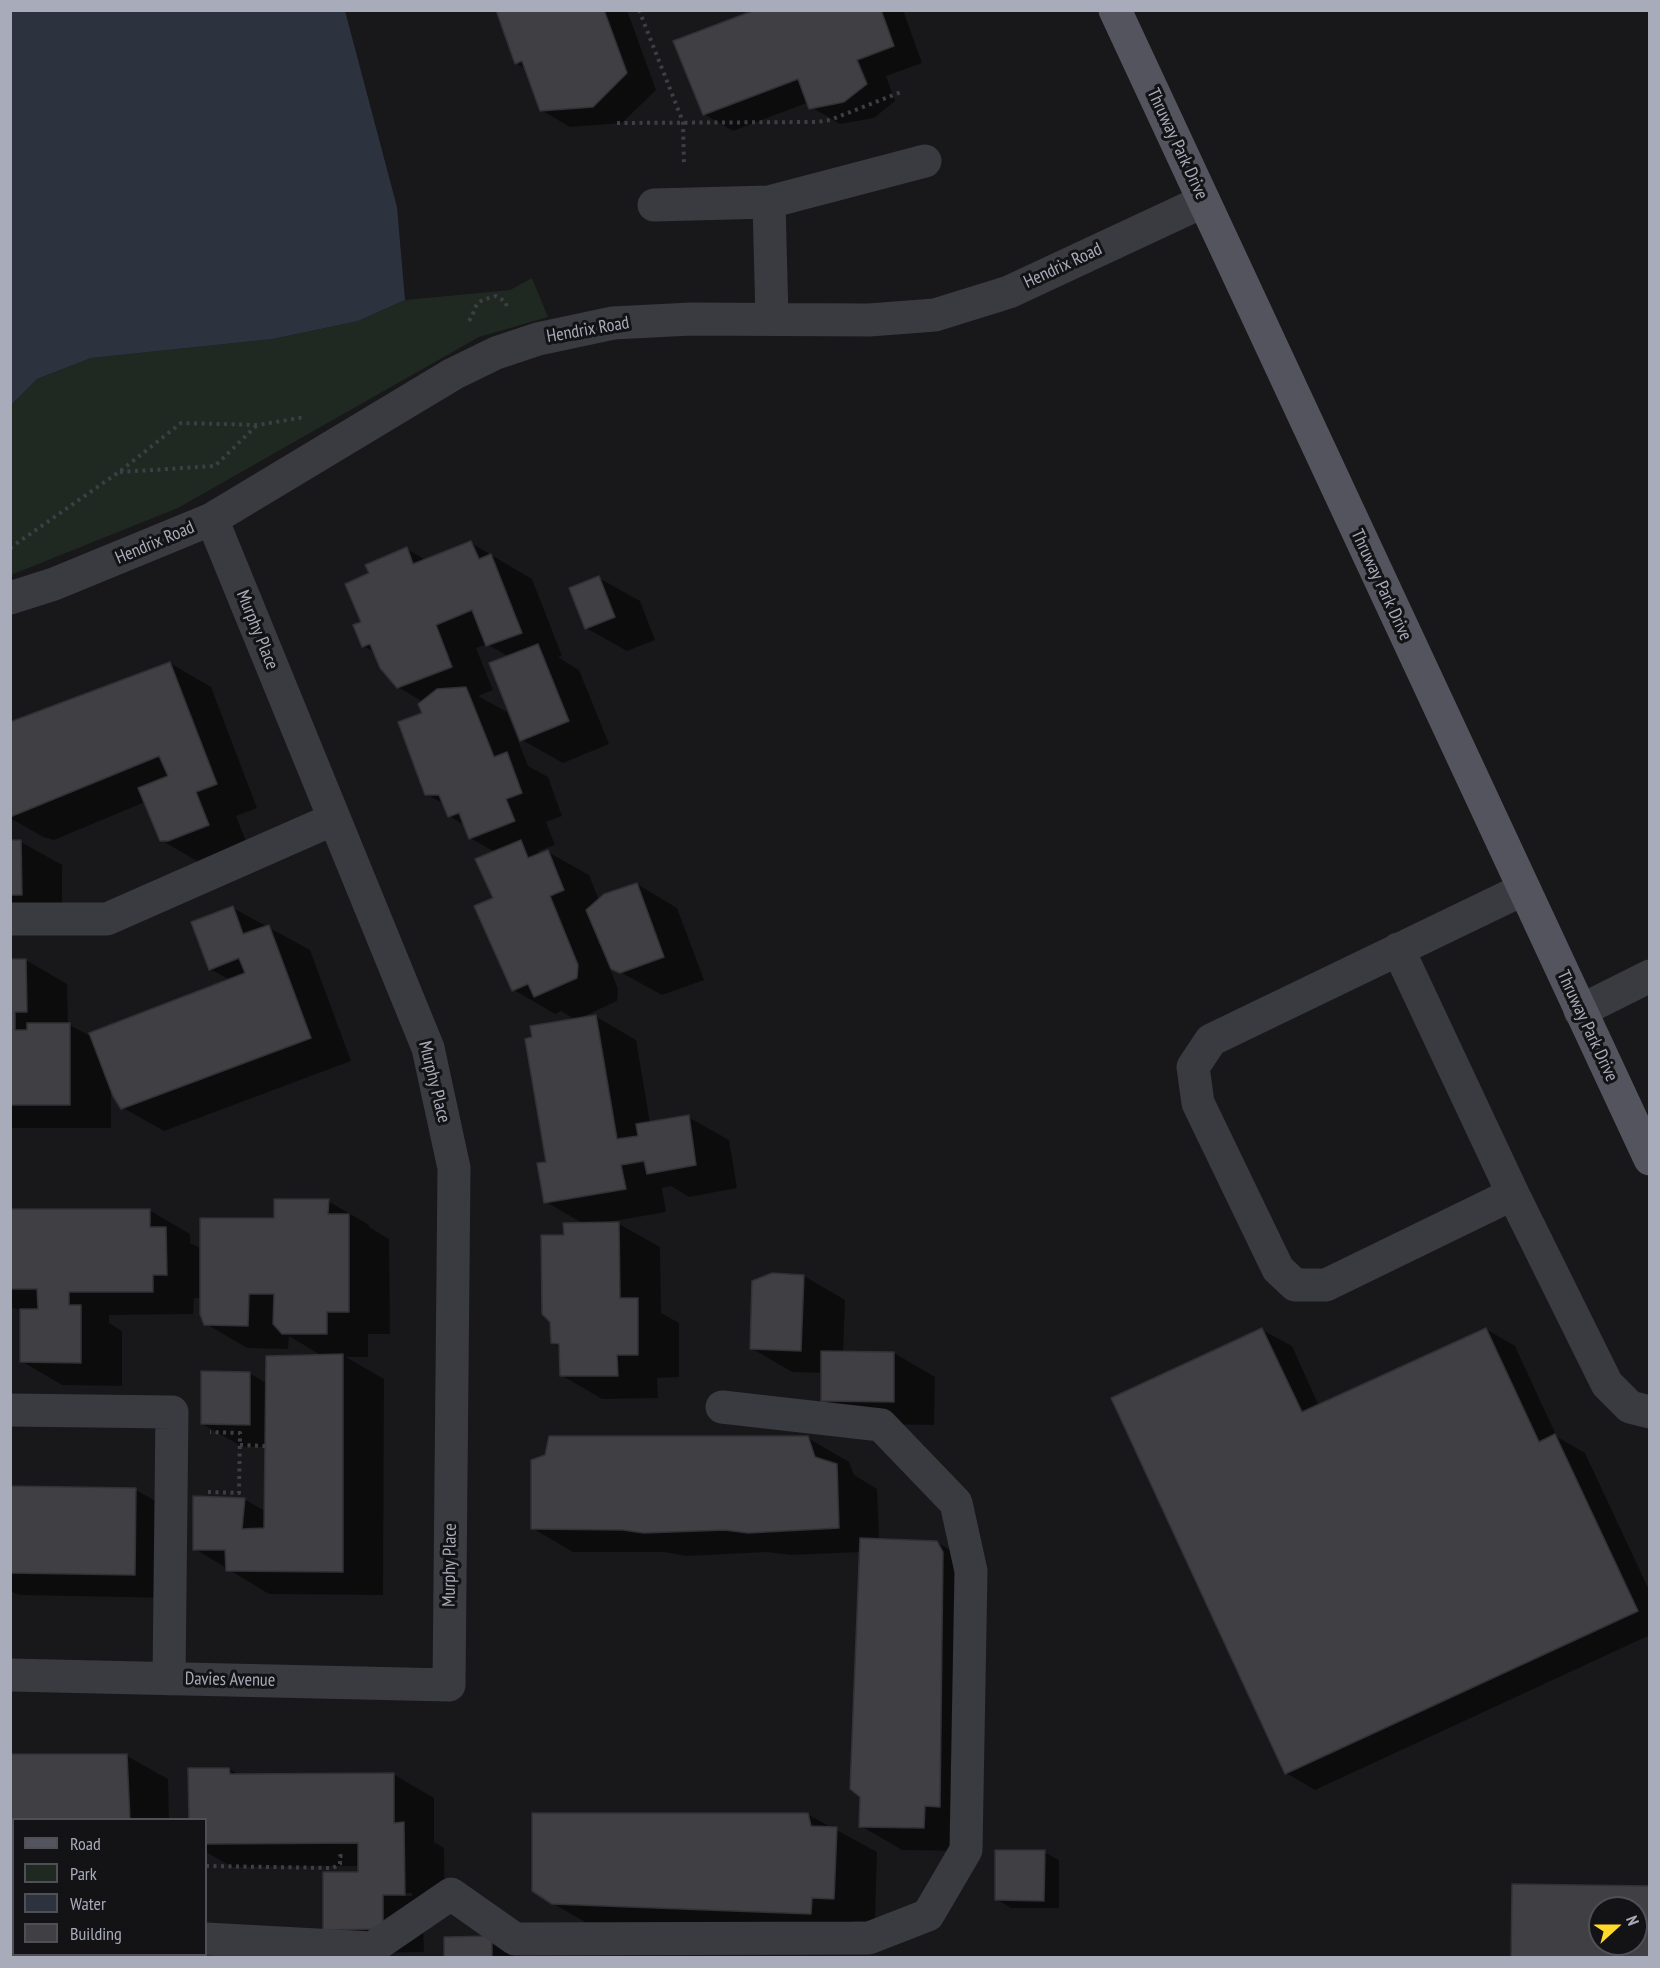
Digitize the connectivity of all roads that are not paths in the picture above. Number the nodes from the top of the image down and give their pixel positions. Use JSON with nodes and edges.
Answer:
{"nodes":[{"id":1,"x":1115,"y":10,"type":"edge"},
{"id":2,"x":925,"y":161,"type":"dead end"},
{"id":3,"x":769,"y":201,"type":"junction"},
{"id":4,"x":1204,"y":201,"type":"junction"},
{"id":5,"x":670,"y":205,"type":"road end"},
{"id":6,"x":772,"y":320,"type":"junction"},
{"id":7,"x":212,"y":519,"type":"junction"},
{"id":8,"x":10,"y":598,"type":"edge"},
{"id":9,"x":334,"y":819,"type":"junction"},
{"id":10,"x":1524,"y":889,"type":"junction"},
{"id":11,"x":10,"y":919,"type":"edge"},
{"id":12,"x":1398,"y":949,"type":"junction"},
{"id":13,"x":1650,"y":976,"type":"edge"},
{"id":14,"x":1580,"y":1011,"type":"junction"},
{"id":15,"x":1650,"y":1159,"type":"edge"},
{"id":16,"x":1513,"y":1194,"type":"junction"},
{"id":17,"x":722,"y":1407,"type":"dead end"},
{"id":18,"x":10,"y":1410,"type":"edge"},
{"id":19,"x":1650,"y":1412,"type":"edge"},
{"id":20,"x":10,"y":1676,"type":"edge"},
{"id":21,"x":169,"y":1679,"type":"junction"},
{"id":22,"x":449,"y":1685,"type":"joint"},
{"id":23,"x":207,"y":1938,"type":"edge"}],
"edges":[{"from":1,"to":4,"type":"main road","name":"Thruway Park Drive"},
{"from":2,"to":3,"type":"street"},
{"from":3,"to":5,"type":"street"},
{"from":3,"to":6,"type":"street"},
{"from":4,"to":6,"type":"street","name":"Hendrix Road"},
{"from":4,"to":10,"type":"main road","name":"Thruway Park Drive"},
{"from":6,"to":7,"type":"street","name":"Hendrix Road"},
{"from":7,"to":8,"type":"street","name":"Hendrix Road"},
{"from":7,"to":9,"type":"street","name":"Murphy Place"},
{"from":9,"to":11,"type":"street"},
{"from":9,"to":22,"type":"street","name":"Murphy Place"},
{"from":10,"to":12,"type":"street"},
{"from":10,"to":14,"type":"main road","name":"Thruway Park Drive"},
{"from":12,"to":16,"type":"street"},
{"from":12,"to":16,"type":"street"},
{"from":13,"to":14,"type":"street"},
{"from":14,"to":15,"type":"main road","name":"Thruway Park Drive"},
{"from":16,"to":19,"type":"street"},
{"from":17,"to":23,"type":"street"},
{"from":18,"to":21,"type":"street"},
{"from":20,"to":21,"type":"street","name":"Davies Avenue"},
{"from":21,"to":22,"type":"street","name":"Davies Avenue"}]}
